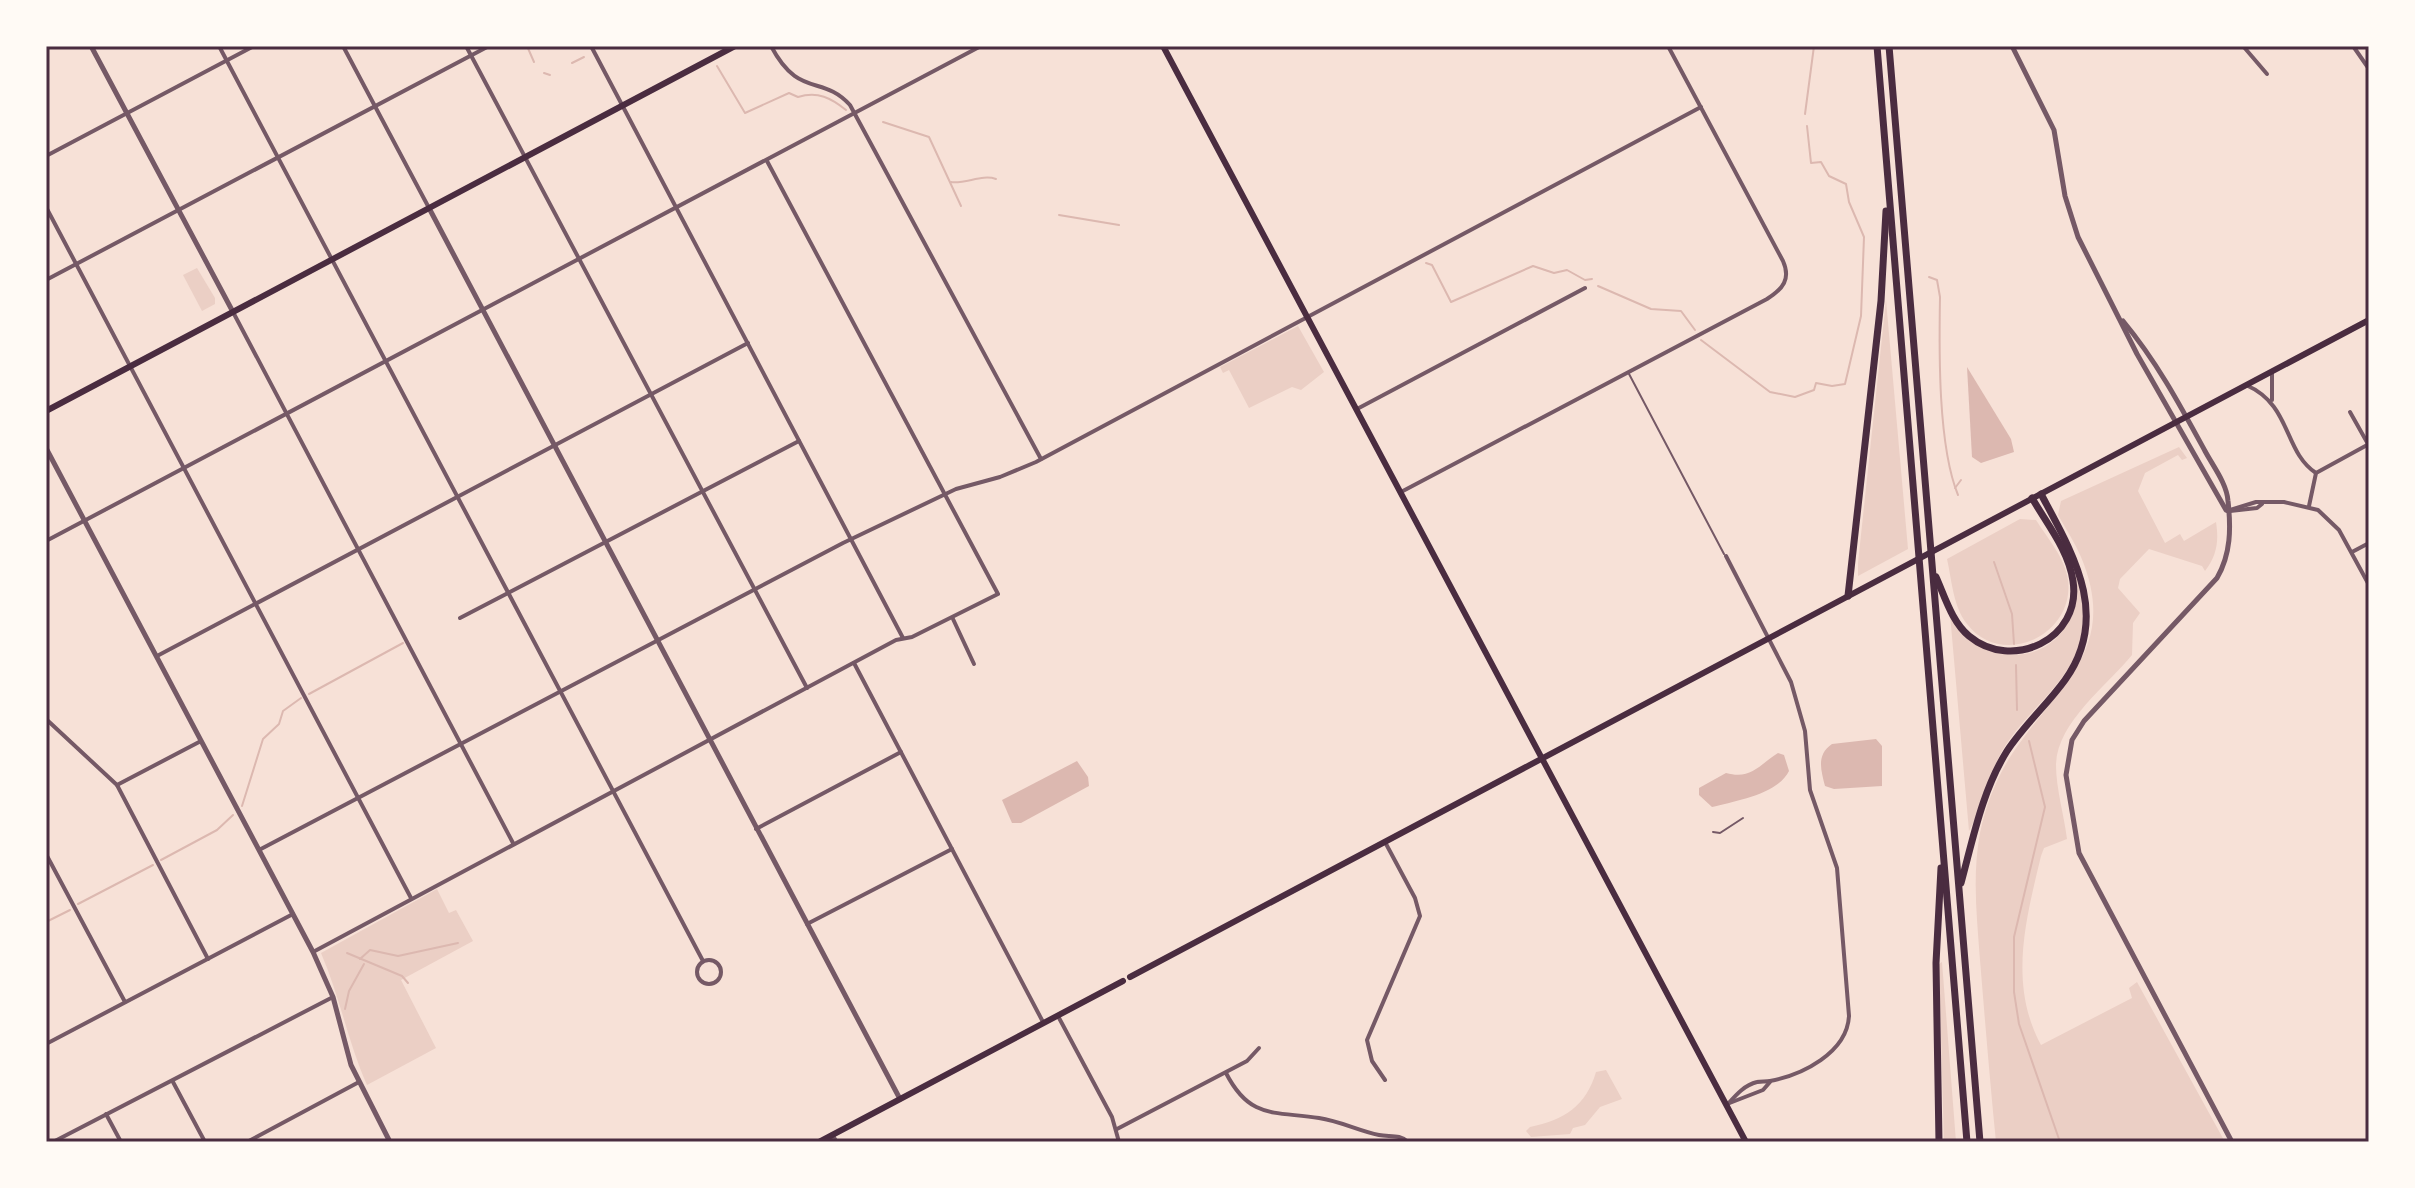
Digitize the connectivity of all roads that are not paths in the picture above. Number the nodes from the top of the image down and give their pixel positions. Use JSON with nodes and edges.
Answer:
{"nodes":[{"id":1,"x":91,"y":46,"type":"edge"},
{"id":2,"x":219,"y":46,"type":"edge"},
{"id":3,"x":254,"y":46,"type":"edge"},
{"id":4,"x":343,"y":46,"type":"edge"},
{"id":5,"x":466,"y":46,"type":"edge"},
{"id":6,"x":489,"y":46,"type":"edge"},
{"id":7,"x":591,"y":46,"type":"edge"},
{"id":8,"x":735,"y":46,"type":"edge"},
{"id":9,"x":771,"y":46,"type":"edge"},
{"id":10,"x":965,"y":46,"type":"edge"},
{"id":11,"x":981,"y":46,"type":"edge"},
{"id":12,"x":1163,"y":46,"type":"edge"},
{"id":13,"x":1668,"y":46,"type":"edge"},
{"id":14,"x":1877,"y":46,"type":"edge"},
{"id":15,"x":1889,"y":46,"type":"edge"},
{"id":16,"x":2012,"y":46,"type":"edge"},
{"id":17,"x":2243,"y":46,"type":"edge"},
{"id":18,"x":2353,"y":46,"type":"edge"},
{"id":19,"x":969,"y":53,"type":"junction"},
{"id":20,"x":471,"y":55,"type":"junction"},
{"id":21,"x":227,"y":61,"type":"junction"},
{"id":22,"x":2369,"y":69,"type":"edge"},
{"id":23,"x":2267,"y":74,"type":"dead end"},
{"id":24,"x":375,"y":106,"type":"junction"},
{"id":25,"x":623,"y":106,"type":"junction"},
{"id":26,"x":1701,"y":107,"type":"junction"},
{"id":27,"x":854,"y":113,"type":"junction"},
{"id":28,"x":127,"y":114,"type":"junction"},
{"id":29,"x":46,"y":156,"type":"edge"},
{"id":30,"x":525,"y":157,"type":"junction"},
{"id":31,"x":278,"y":158,"type":"junction"},
{"id":32,"x":767,"y":161,"type":"junction"},
{"id":33,"x":1888,"y":185,"type":"junction"},
{"id":34,"x":46,"y":207,"type":"edge"},
{"id":35,"x":429,"y":208,"type":"junction"},
{"id":36,"x":677,"y":209,"type":"junction"},
{"id":37,"x":179,"y":210,"type":"junction"},
{"id":38,"x":332,"y":260,"type":"junction"},
{"id":39,"x":579,"y":260,"type":"junction"},
{"id":40,"x":76,"y":265,"type":"junction"},
{"id":41,"x":46,"y":280,"type":"edge"},
{"id":42,"x":1585,"y":288,"type":"dead end"},
{"id":43,"x":483,"y":311,"type":"junction"},
{"id":44,"x":233,"y":312,"type":"junction"},
{"id":45,"x":1308,"y":316,"type":"junction"},
{"id":46,"x":2369,"y":320,"type":"edge"},
{"id":47,"x":2123,"y":321,"type":"junction"},
{"id":48,"x":748,"y":343,"type":"junction"},
{"id":49,"x":385,"y":362,"type":"junction"},
{"id":50,"x":130,"y":366,"type":"junction"},
{"id":51,"x":1627,"y":371,"type":"junction"},
{"id":52,"x":2272,"y":371,"type":"junction"},
{"id":53,"x":2246,"y":385,"type":"junction"},
{"id":54,"x":651,"y":394,"type":"junction"},
{"id":55,"x":2272,"y":400,"type":"junction"},
{"id":56,"x":1357,"y":409,"type":"junction"},
{"id":57,"x":46,"y":411,"type":"edge"},
{"id":58,"x":2350,"y":412,"type":"dead end"},
{"id":59,"x":287,"y":414,"type":"junction"},
{"id":60,"x":2186,"y":417,"type":"junction"},
{"id":61,"x":2176,"y":422,"type":"junction"},
{"id":62,"x":799,"y":441,"type":"junction"},
{"id":63,"x":2368,"y":444,"type":"edge"},
{"id":64,"x":554,"y":446,"type":"junction"},
{"id":65,"x":46,"y":448,"type":"edge"},
{"id":66,"x":1041,"y":459,"type":"junction"},
{"id":67,"x":185,"y":469,"type":"junction"},
{"id":68,"x":2316,"y":473,"type":"junction"},
{"id":69,"x":702,"y":491,"type":"junction"},
{"id":70,"x":1401,"y":492,"type":"junction"},
{"id":71,"x":946,"y":493,"type":"junction"},
{"id":72,"x":2041,"y":494,"type":"junction"},
{"id":73,"x":458,"y":497,"type":"junction"},
{"id":74,"x":2032,"y":498,"type":"junction"},
{"id":75,"x":2309,"y":506,"type":"junction"},
{"id":76,"x":2227,"y":511,"type":"junction"},
{"id":77,"x":85,"y":522,"type":"junction"},
{"id":78,"x":851,"y":540,"type":"junction"},
{"id":79,"x":46,"y":541,"type":"edge"},
{"id":80,"x":604,"y":543,"type":"junction"},
{"id":81,"x":2369,"y":543,"type":"edge"},
{"id":82,"x":358,"y":550,"type":"junction"},
{"id":83,"x":2352,"y":552,"type":"junction"},
{"id":84,"x":1726,"y":556,"type":"joint"},
{"id":85,"x":1933,"y":570,"type":"junction"},
{"id":86,"x":2369,"y":585,"type":"edge"},
{"id":87,"x":754,"y":589,"type":"junction"},
{"id":88,"x":508,"y":593,"type":"junction"},
{"id":89,"x":1848,"y":596,"type":"junction"},
{"id":90,"x":256,"y":604,"type":"junction"},
{"id":91,"x":460,"y":618,"type":"dead end"},
{"id":92,"x":953,"y":619,"type":"junction"},
{"id":93,"x":903,"y":639,"type":"junction"},
{"id":94,"x":1768,"y":639,"type":"junction"},
{"id":95,"x":656,"y":640,"type":"junction"},
{"id":96,"x":157,"y":656,"type":"junction"},
{"id":97,"x":854,"y":663,"type":"junction"},
{"id":98,"x":974,"y":664,"type":"dead end"},
{"id":99,"x":807,"y":688,"type":"junction"},
{"id":100,"x":560,"y":690,"type":"junction"},
{"id":101,"x":46,"y":719,"type":"edge"},
{"id":102,"x":709,"y":739,"type":"junction"},
{"id":103,"x":201,"y":741,"type":"junction"},
{"id":104,"x":460,"y":743,"type":"junction"},
{"id":105,"x":901,"y":752,"type":"junction"},
{"id":106,"x":1544,"y":758,"type":"junction"},
{"id":107,"x":117,"y":785,"type":"junction"},
{"id":108,"x":613,"y":790,"type":"junction"},
{"id":109,"x":358,"y":797,"type":"junction"},
{"id":110,"x":1743,"y":818,"type":"dead end"},
{"id":111,"x":756,"y":829,"type":"junction"},
{"id":112,"x":1713,"y":832,"type":"dead end"},
{"id":113,"x":1943,"y":841,"type":"junction"},
{"id":114,"x":1385,"y":842,"type":"junction"},
{"id":115,"x":513,"y":843,"type":"junction"},
{"id":116,"x":952,"y":849,"type":"junction"},
{"id":117,"x":259,"y":850,"type":"junction"},
{"id":118,"x":46,"y":854,"type":"edge"},
{"id":119,"x":49,"y":866,"type":"edge"},
{"id":120,"x":1959,"y":890,"type":"junction"},
{"id":121,"x":411,"y":899,"type":"junction"},
{"id":122,"x":293,"y":914,"type":"junction"},
{"id":123,"x":807,"y":924,"type":"junction"},
{"id":124,"x":313,"y":952,"type":"junction"},
{"id":125,"x":208,"y":959,"type":"junction"},
{"id":126,"x":703,"y":961,"type":"junction"},
{"id":127,"x":1130,"y":977,"type":"joint"},
{"id":128,"x":1123,"y":981,"type":"joint"},
{"id":129,"x":333,"y":997,"type":"junction"},
{"id":130,"x":125,"y":1002,"type":"junction"},
{"id":131,"x":1058,"y":1016,"type":"junction"},
{"id":132,"x":1044,"y":1023,"type":"junction"},
{"id":133,"x":46,"y":1044,"type":"edge"},
{"id":134,"x":1259,"y":1048,"type":"dead end"},
{"id":135,"x":1226,"y":1073,"type":"junction"},
{"id":136,"x":1385,"y":1080,"type":"dead end"},
{"id":137,"x":173,"y":1082,"type":"junction"},
{"id":138,"x":359,"y":1082,"type":"junction"},
{"id":139,"x":1770,"y":1082,"type":"junction"},
{"id":140,"x":900,"y":1099,"type":"junction"},
{"id":141,"x":1727,"y":1105,"type":"junction"},
{"id":142,"x":106,"y":1114,"type":"junction"},
{"id":143,"x":1117,"y":1129,"type":"junction"},
{"id":144,"x":834,"y":1138,"type":"edge"},
{"id":145,"x":1408,"y":1141,"type":"edge"},
{"id":146,"x":53,"y":1142,"type":"edge"},
{"id":147,"x":121,"y":1142,"type":"edge"},
{"id":148,"x":205,"y":1142,"type":"edge"},
{"id":149,"x":247,"y":1142,"type":"edge"},
{"id":150,"x":390,"y":1142,"type":"edge"},
{"id":151,"x":819,"y":1142,"type":"edge"},
{"id":152,"x":1119,"y":1142,"type":"edge"},
{"id":153,"x":1746,"y":1142,"type":"edge"},
{"id":154,"x":1939,"y":1142,"type":"edge"},
{"id":155,"x":1967,"y":1142,"type":"edge"},
{"id":156,"x":1980,"y":1142,"type":"edge"},
{"id":157,"x":2232,"y":1142,"type":"edge"}],
"edges":[{"from":1,"to":28,"type":"street"},
{"from":2,"to":21,"type":"street"},
{"from":3,"to":21,"type":"street"},
{"from":4,"to":24,"type":"street"},
{"from":5,"to":20,"type":"street"},
{"from":6,"to":20,"type":"street"},
{"from":7,"to":25,"type":"street"},
{"from":8,"to":25,"type":"main road"},
{"from":9,"to":27,"type":"street"},
{"from":10,"to":19,"type":"street"},
{"from":11,"to":19,"type":"street"},
{"from":12,"to":45,"type":"main road"},
{"from":13,"to":26,"type":"street"},
{"from":14,"to":33,"type":"highway"},
{"from":15,"to":85,"type":"highway"},
{"from":16,"to":47,"type":"street"},
{"from":17,"to":23,"type":"street"},
{"from":18,"to":22,"type":"street"},
{"from":19,"to":27,"type":"street"},
{"from":20,"to":24,"type":"street"},
{"from":20,"to":30,"type":"street"},
{"from":21,"to":28,"type":"street"},
{"from":21,"to":31,"type":"street"},
{"from":24,"to":31,"type":"street"},
{"from":24,"to":35,"type":"street"},
{"from":25,"to":30,"type":"main road"},
{"from":25,"to":36,"type":"street"},
{"from":26,"to":45,"type":"street"},
{"from":26,"to":51,"type":"street"},
{"from":27,"to":32,"type":"street"},
{"from":27,"to":66,"type":"street"},
{"from":28,"to":29,"type":"street"},
{"from":28,"to":37,"type":"street"},
{"from":30,"to":35,"type":"main road"},
{"from":30,"to":39,"type":"street"},
{"from":31,"to":37,"type":"street"},
{"from":31,"to":38,"type":"street"},
{"from":32,"to":36,"type":"street"},
{"from":32,"to":71,"type":"street"},
{"from":33,"to":89,"type":"highway"},
{"from":33,"to":113,"type":"highway"},
{"from":34,"to":40,"type":"street"},
{"from":35,"to":38,"type":"main road"},
{"from":35,"to":43,"type":"street"},
{"from":36,"to":39,"type":"street"},
{"from":36,"to":48,"type":"street"},
{"from":37,"to":40,"type":"street"},
{"from":37,"to":44,"type":"street"},
{"from":38,"to":44,"type":"main road"},
{"from":38,"to":49,"type":"street"},
{"from":39,"to":43,"type":"street"},
{"from":39,"to":54,"type":"street"},
{"from":40,"to":41,"type":"street"},
{"from":40,"to":50,"type":"street"},
{"from":42,"to":56,"type":"street"},
{"from":43,"to":49,"type":"street"},
{"from":43,"to":64,"type":"street"},
{"from":44,"to":50,"type":"main road"},
{"from":44,"to":59,"type":"street"},
{"from":45,"to":56,"type":"main road"},
{"from":45,"to":66,"type":"street"},
{"from":46,"to":52,"type":"main road"},
{"from":47,"to":60,"type":"street"},
{"from":47,"to":61,"type":"street"},
{"from":48,"to":54,"type":"street"},
{"from":48,"to":62,"type":"street"},
{"from":49,"to":59,"type":"street"},
{"from":49,"to":73,"type":"street"},
{"from":50,"to":57,"type":"main road"},
{"from":50,"to":67,"type":"street"},
{"from":51,"to":70,"type":"street"},
{"from":51,"to":84,"type":"lane"},
{"from":52,"to":53,"type":"main road"},
{"from":52,"to":55,"type":"street"},
{"from":53,"to":55,"type":"street"},
{"from":53,"to":60,"type":"main road"},
{"from":54,"to":64,"type":"street"},
{"from":54,"to":69,"type":"street"},
{"from":55,"to":68,"type":"street"},
{"from":56,"to":70,"type":"main road"},
{"from":58,"to":63,"type":"street"},
{"from":59,"to":67,"type":"street"},
{"from":59,"to":82,"type":"street"},
{"from":60,"to":61,"type":"main road"},
{"from":60,"to":76,"type":"street"},
{"from":61,"to":72,"type":"main road"},
{"from":61,"to":76,"type":"street"},
{"from":62,"to":69,"type":"street"},
{"from":62,"to":78,"type":"street"},
{"from":63,"to":68,"type":"street"},
{"from":64,"to":73,"type":"street"},
{"from":64,"to":80,"type":"street"},
{"from":65,"to":77,"type":"street"},
{"from":66,"to":71,"type":"street"},
{"from":67,"to":77,"type":"street"},
{"from":67,"to":90,"type":"street"},
{"from":68,"to":75,"type":"street"},
{"from":69,"to":80,"type":"street"},
{"from":69,"to":87,"type":"street"},
{"from":70,"to":106,"type":"main road"},
{"from":71,"to":78,"type":"street"},
{"from":71,"to":92,"type":"street"},
{"from":72,"to":74,"type":"main road"},
{"from":72,"to":120,"type":"highway"},
{"from":73,"to":82,"type":"street"},
{"from":73,"to":88,"type":"street"},
{"from":74,"to":85,"type":"highway"},
{"from":74,"to":89,"type":"main road"},
{"from":75,"to":76,"type":"street"},
{"from":75,"to":83,"type":"street"},
{"from":76,"to":157,"type":"street"},
{"from":77,"to":79,"type":"street"},
{"from":77,"to":96,"type":"street"},
{"from":78,"to":87,"type":"street"},
{"from":78,"to":93,"type":"street"},
{"from":80,"to":88,"type":"street"},
{"from":80,"to":95,"type":"street"},
{"from":81,"to":83,"type":"street"},
{"from":82,"to":90,"type":"street"},
{"from":82,"to":104,"type":"street"},
{"from":83,"to":86,"type":"street"},
{"from":84,"to":94,"type":"street"},
{"from":85,"to":120,"type":"highway"},
{"from":87,"to":95,"type":"street"},
{"from":87,"to":99,"type":"street"},
{"from":88,"to":91,"type":"street"},
{"from":88,"to":100,"type":"street"},
{"from":89,"to":94,"type":"main road"},
{"from":90,"to":96,"type":"street"},
{"from":90,"to":109,"type":"street"},
{"from":92,"to":93,"type":"street"},
{"from":92,"to":98,"type":"street"},
{"from":93,"to":97,"type":"street"},
{"from":94,"to":106,"type":"main road"},
{"from":94,"to":139,"type":"street"},
{"from":95,"to":100,"type":"street"},
{"from":95,"to":102,"type":"street"},
{"from":96,"to":103,"type":"street"},
{"from":97,"to":99,"type":"street"},
{"from":97,"to":105,"type":"street"},
{"from":99,"to":102,"type":"street"},
{"from":100,"to":104,"type":"street"},
{"from":100,"to":108,"type":"street"},
{"from":101,"to":107,"type":"street"},
{"from":102,"to":108,"type":"street"},
{"from":102,"to":111,"type":"street"},
{"from":103,"to":107,"type":"street"},
{"from":103,"to":117,"type":"street"},
{"from":104,"to":109,"type":"street"},
{"from":104,"to":115,"type":"street"},
{"from":105,"to":111,"type":"street"},
{"from":105,"to":116,"type":"street"},
{"from":106,"to":114,"type":"main road"},
{"from":106,"to":141,"type":"main road"},
{"from":107,"to":125,"type":"street"},
{"from":108,"to":115,"type":"street"},
{"from":108,"to":126,"type":"street"},
{"from":109,"to":117,"type":"street"},
{"from":109,"to":121,"type":"street"},
{"from":110,"to":112,"type":"lane"},
{"from":111,"to":123,"type":"street"},
{"from":113,"to":154,"type":"highway"},
{"from":113,"to":155,"type":"highway"},
{"from":114,"to":127,"type":"main road"},
{"from":114,"to":136,"type":"street"},
{"from":115,"to":121,"type":"street"},
{"from":116,"to":123,"type":"street"},
{"from":116,"to":132,"type":"street"},
{"from":117,"to":122,"type":"street"},
{"from":118,"to":119,"type":"street"},
{"from":119,"to":130,"type":"street"},
{"from":120,"to":156,"type":"highway"},
{"from":121,"to":124,"type":"street"},
{"from":122,"to":124,"type":"street"},
{"from":122,"to":125,"type":"street"},
{"from":123,"to":140,"type":"street"},
{"from":124,"to":129,"type":"street"},
{"from":125,"to":130,"type":"street"},
{"from":126,"to":126,"type":"street"},
{"from":127,"to":128,"type":"street"},
{"from":128,"to":131,"type":"main road"},
{"from":129,"to":137,"type":"street"},
{"from":129,"to":138,"type":"street"},
{"from":130,"to":133,"type":"street"},
{"from":131,"to":132,"type":"main road"},
{"from":131,"to":143,"type":"street"},
{"from":132,"to":140,"type":"main road"},
{"from":134,"to":135,"type":"street"},
{"from":135,"to":143,"type":"street"},
{"from":135,"to":145,"type":"street"},
{"from":137,"to":142,"type":"street"},
{"from":137,"to":148,"type":"street"},
{"from":138,"to":149,"type":"street"},
{"from":138,"to":150,"type":"street"},
{"from":139,"to":141,"type":"street"},
{"from":139,"to":141,"type":"street"},
{"from":140,"to":144,"type":"main road"},
{"from":141,"to":153,"type":"main road"},
{"from":142,"to":146,"type":"street"},
{"from":142,"to":147,"type":"street"},
{"from":143,"to":152,"type":"street"},
{"from":144,"to":151,"type":"main road"}]}
